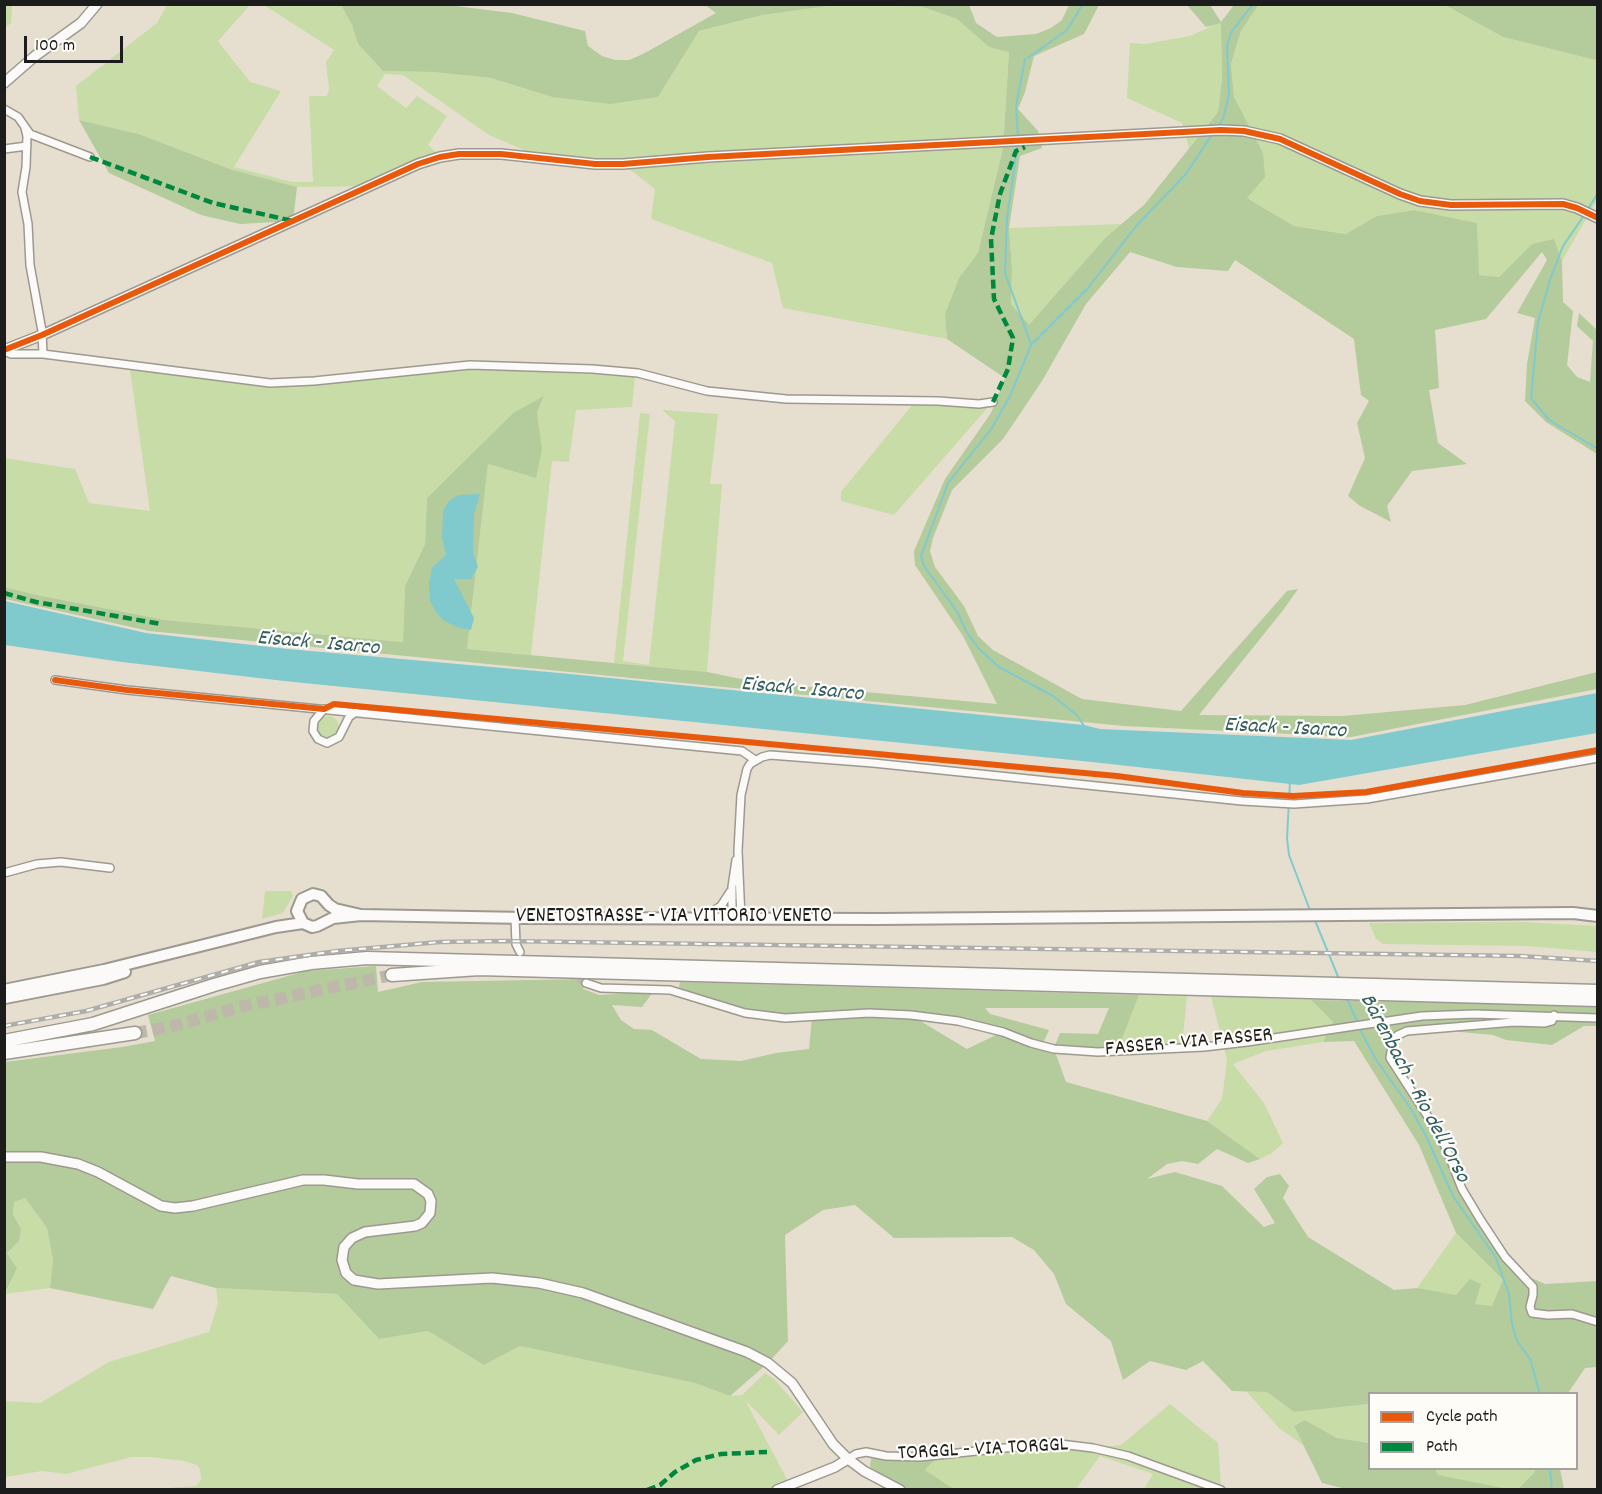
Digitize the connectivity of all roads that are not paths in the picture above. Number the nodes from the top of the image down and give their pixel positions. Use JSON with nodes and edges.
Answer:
{"nodes":[{"id":1,"x":97,"y":4,"type":"edge"},
{"id":2,"x":4,"y":83,"type":"edge"},
{"id":3,"x":4,"y":109,"type":"edge"},
{"id":4,"x":25,"y":128,"type":"junction"},
{"id":5,"x":27,"y":146,"type":"junction"},
{"id":6,"x":4,"y":149,"type":"edge"},
{"id":7,"x":90,"y":157,"type":"dead end"},
{"id":8,"x":1598,"y":218,"type":"edge"},
{"id":9,"x":42,"y":335,"type":"junction"},
{"id":10,"x":4,"y":350,"type":"edge"},
{"id":11,"x":43,"y":354,"type":"junction"},
{"id":12,"x":993,"y":402,"type":"dead end"},
{"id":13,"x":55,"y":680,"type":"dead end"},
{"id":14,"x":324,"y":709,"type":"junction"},
{"id":15,"x":337,"y":710,"type":"junction"},
{"id":16,"x":356,"y":712,"type":"junction"},
{"id":17,"x":341,"y":730,"type":"junction"},
{"id":18,"x":1598,"y":758,"type":"edge"},
{"id":19,"x":755,"y":760,"type":"junction"},
{"id":20,"x":738,"y":851,"type":"junction"},
{"id":21,"x":110,"y":868,"type":"dead end"},
{"id":22,"x":4,"y":873,"type":"edge"},
{"id":23,"x":732,"y":887,"type":"junction"},
{"id":24,"x":329,"y":905,"type":"junction"},
{"id":25,"x":297,"y":911,"type":"junction"},
{"id":26,"x":361,"y":915,"type":"junction"},
{"id":27,"x":1598,"y":916,"type":"edge"},
{"id":28,"x":736,"y":917,"type":"junction"},
{"id":29,"x":515,"y":918,"type":"junction"},
{"id":30,"x":703,"y":918,"type":"junction"},
{"id":31,"x":326,"y":921,"type":"junction"},
{"id":32,"x":303,"y":923,"type":"junction"},
{"id":33,"x":276,"y":927,"type":"junction"},
{"id":34,"x":190,"y":949,"type":"junction"},
{"id":35,"x":520,"y":952,"type":"dead end"},
{"id":36,"x":392,"y":975,"type":"tunnel mouth"},
{"id":37,"x":586,"y":983,"type":"tunnel mouth"},
{"id":38,"x":4,"y":990,"type":"edge"},
{"id":39,"x":1598,"y":991,"type":"edge"},
{"id":40,"x":5,"y":998,"type":"edge"},
{"id":41,"x":1598,"y":1000,"type":"edge"},
{"id":42,"x":1554,"y":1015,"type":"junction"},
{"id":43,"x":1598,"y":1018,"type":"edge"},
{"id":44,"x":135,"y":1033,"type":"tunnel mouth"},
{"id":45,"x":4,"y":1041,"type":"edge"},
{"id":46,"x":4,"y":1053,"type":"edge"},
{"id":47,"x":4,"y":1157,"type":"edge"},
{"id":48,"x":1598,"y":1322,"type":"edge"},
{"id":49,"x":848,"y":1459,"type":"junction"},
{"id":50,"x":777,"y":1490,"type":"edge"},
{"id":51,"x":900,"y":1490,"type":"edge"},
{"id":52,"x":1221,"y":1490,"type":"edge"}],
"edges":[{"from":1,"to":2,"type":"street"},
{"from":3,"to":4,"type":"street"},
{"from":4,"to":5,"type":"street"},
{"from":4,"to":7,"type":"street"},
{"from":5,"to":6,"type":"street"},
{"from":5,"to":9,"type":"street"},
{"from":8,"to":9,"type":"street"},
{"from":9,"to":10,"type":"street"},
{"from":9,"to":11,"type":"street"},
{"from":10,"to":11,"type":"street"},
{"from":11,"to":12,"type":"street"},
{"from":13,"to":14,"type":"street"},
{"from":14,"to":15,"type":"street"},
{"from":14,"to":17,"type":"street"},
{"from":15,"to":16,"type":"street"},
{"from":15,"to":17,"type":"street"},
{"from":16,"to":17,"type":"street"},
{"from":16,"to":19,"type":"street"},
{"from":18,"to":19,"type":"street"},
{"from":19,"to":20,"type":"street"},
{"from":20,"to":23,"type":"street"},
{"from":20,"to":28,"type":"street"},
{"from":21,"to":22,"type":"street"},
{"from":23,"to":28,"type":"street"},
{"from":23,"to":30,"type":"street"},
{"from":24,"to":25,"type":"main road","name":"VENETOSTRASSE - VIA VITTORIO VENETO"},
{"from":24,"to":26,"type":"main road","name":"VENETOSTRASSE - VIA VITTORIO VENETO"},
{"from":24,"to":31,"type":"main road"},
{"from":25,"to":32,"type":"main road"},
{"from":25,"to":33,"type":"main road","name":"VENETOSTRASSE - VIA VITTORIO VENETO"},
{"from":26,"to":29,"type":"main road","name":"VENETOSTRASSE - VIA VITTORIO VENETO"},
{"from":26,"to":31,"type":"main road","name":"VENETOSTRASSE - VIA VITTORIO VENETO"},
{"from":27,"to":28,"type":"main road","name":"VENETOSTRASSE - VIA VITTORIO VENETO"},
{"from":28,"to":30,"type":"main road","name":"VENETOSTRASSE - VIA VITTORIO VENETO"},
{"from":29,"to":30,"type":"main road","name":"VENETOSTRASSE - VIA VITTORIO VENETO"},
{"from":29,"to":35,"type":"street"},
{"from":31,"to":32,"type":"main road","name":"VENETOSTRASSE - VIA VITTORIO VENETO"},
{"from":32,"to":33,"type":"main road","name":"VENETOSTRASSE - VIA VITTORIO VENETO"},
{"from":33,"to":34,"type":"main road","name":"VENETOSTRASSE - VIA VITTORIO VENETO"},
{"from":34,"to":38,"type":"main road","name":"VENETOSTRASSE - VIA VITTORIO VENETO"},
{"from":34,"to":40,"type":"main road"},
{"from":36,"to":41,"type":"highway"},
{"from":37,"to":42,"type":"street","name":"FASSER - VIA FASSER"},
{"from":39,"to":45,"type":"highway"},
{"from":42,"to":43,"type":"street","name":"FASSER - VIA FASSER"},
{"from":42,"to":48,"type":"street"},
{"from":44,"to":46,"type":"highway"},
{"from":47,"to":49,"type":"street"},
{"from":49,"to":50,"type":"street"},
{"from":49,"to":51,"type":"street"},
{"from":49,"to":52,"type":"street","name":"TORGGL - VIA TORGGL"}]}
